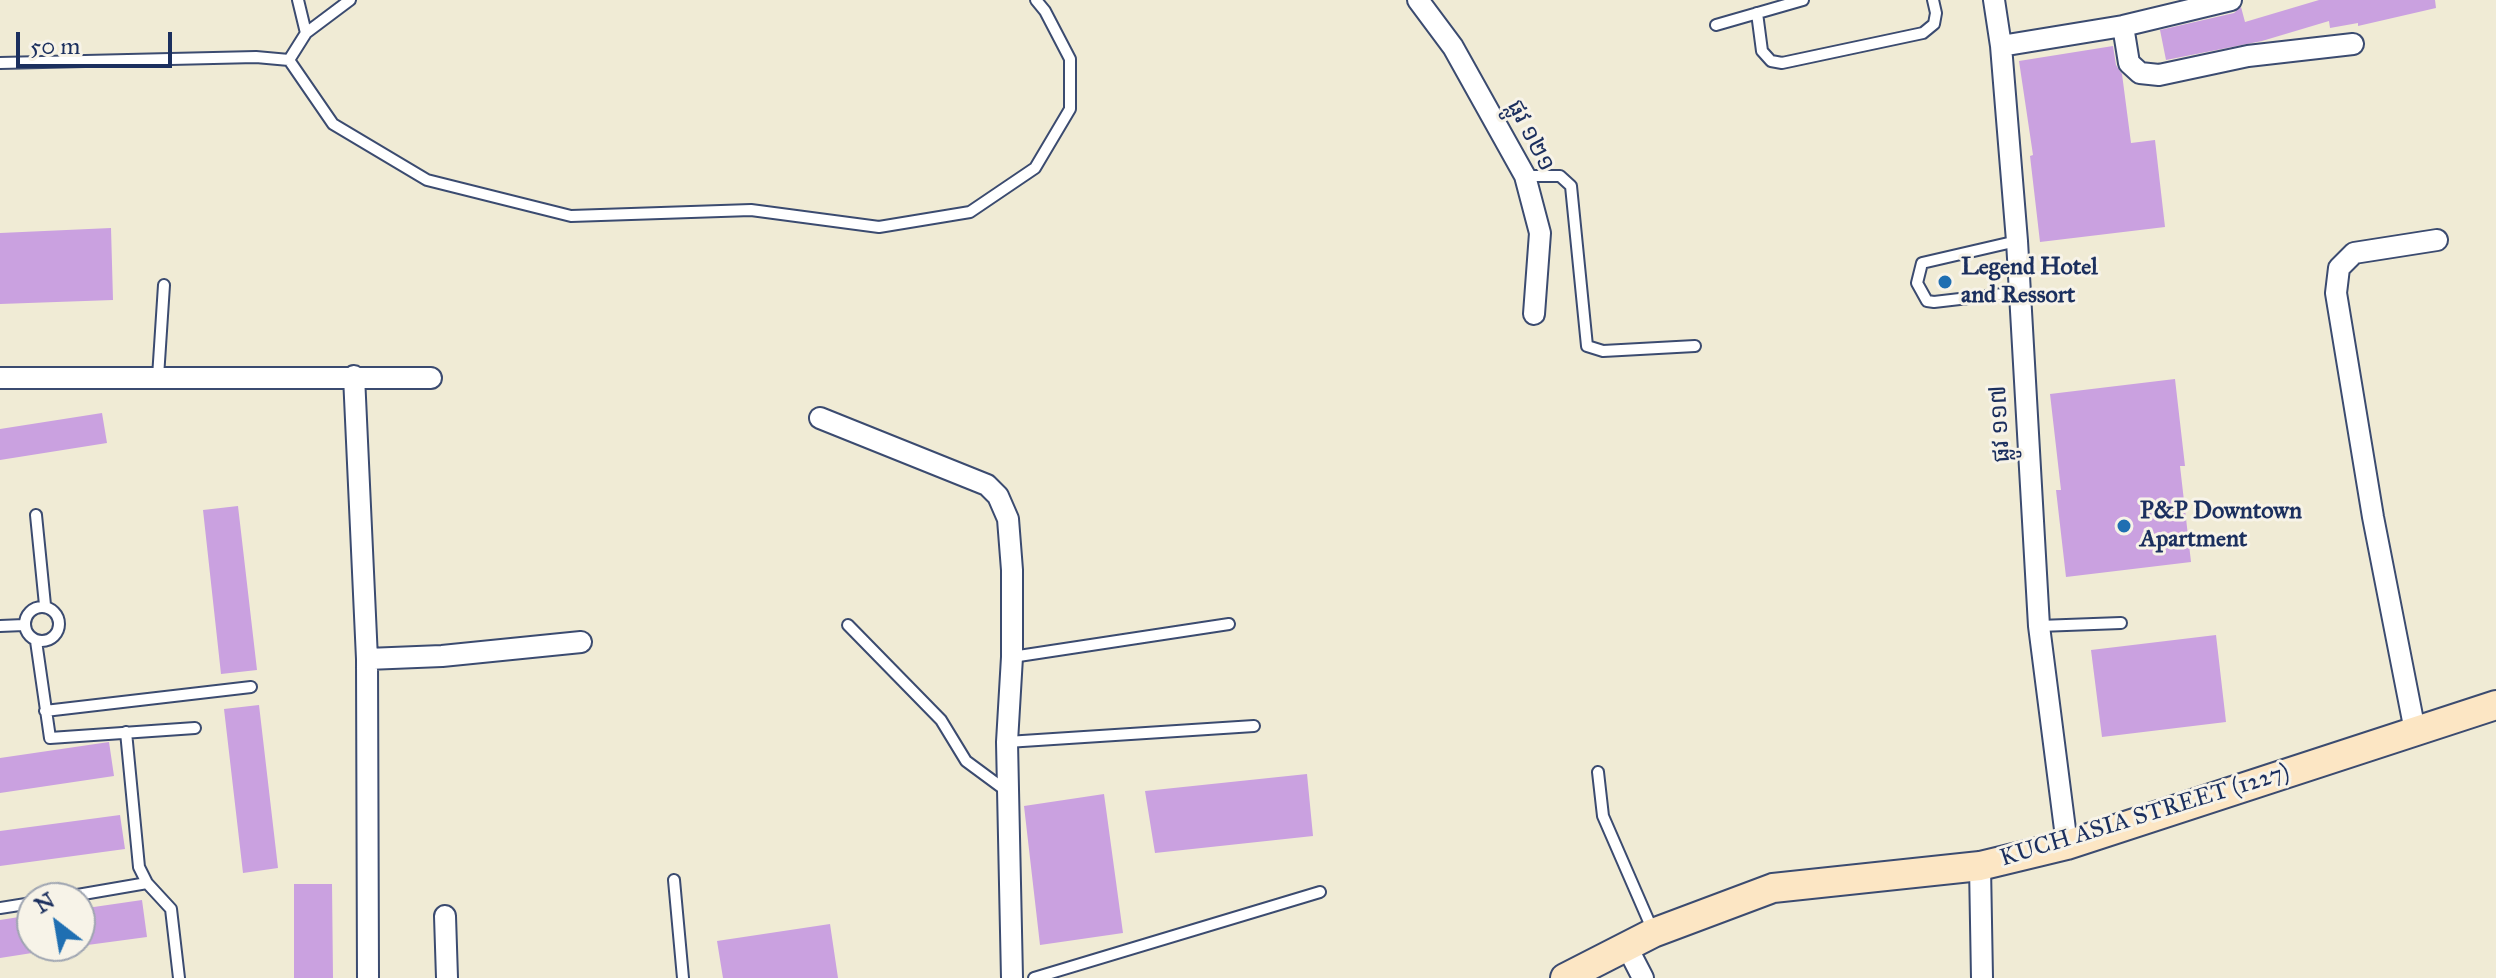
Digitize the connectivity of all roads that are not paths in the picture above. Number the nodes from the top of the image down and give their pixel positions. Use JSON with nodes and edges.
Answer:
{"nodes":[{"id":1,"x":298,"y":0,"type":"edge"},
{"id":2,"x":350,"y":0,"type":"edge"},
{"id":3,"x":1036,"y":0,"type":"edge"},
{"id":4,"x":1418,"y":0,"type":"edge"},
{"id":5,"x":1803,"y":0,"type":"edge"},
{"id":6,"x":1933,"y":0,"type":"edge"},
{"id":7,"x":1994,"y":0,"type":"edge"},
{"id":8,"x":2231,"y":0,"type":"edge"},
{"id":9,"x":1757,"y":13,"type":"junction"},
{"id":10,"x":1716,"y":25,"type":"dead end"},
{"id":11,"x":2123,"y":26,"type":"junction"},
{"id":12,"x":306,"y":33,"type":"junction"},
{"id":13,"x":2353,"y":44,"type":"dead end"},
{"id":14,"x":2001,"y":46,"type":"junction"},
{"id":15,"x":289,"y":60,"type":"junction"},
{"id":16,"x":0,"y":63,"type":"edge"},
{"id":17,"x":1525,"y":176,"type":"junction"},
{"id":18,"x":2437,"y":240,"type":"dead end"},
{"id":19,"x":2017,"y":241,"type":"junction"},
{"id":20,"x":164,"y":285,"type":"dead end"},
{"id":21,"x":2020,"y":292,"type":"junction"},
{"id":22,"x":1534,"y":314,"type":"dead end"},
{"id":23,"x":1695,"y":346,"type":"dead end"},
{"id":24,"x":354,"y":376,"type":"junction"},
{"id":25,"x":158,"y":377,"type":"junction"},
{"id":26,"x":0,"y":378,"type":"edge"},
{"id":27,"x":431,"y":378,"type":"dead end"},
{"id":28,"x":820,"y":418,"type":"dead end"},
{"id":29,"x":36,"y":515,"type":"dead end"},
{"id":30,"x":45,"y":605,"type":"junction"},
{"id":31,"x":2121,"y":623,"type":"dead end"},
{"id":32,"x":1229,"y":624,"type":"dead end"},
{"id":33,"x":24,"y":625,"type":"junction"},
{"id":34,"x":848,"y":625,"type":"dead end"},
{"id":35,"x":0,"y":626,"type":"edge"},
{"id":36,"x":2039,"y":626,"type":"junction"},
{"id":37,"x":36,"y":641,"type":"junction"},
{"id":38,"x":581,"y":642,"type":"dead end"},
{"id":39,"x":1012,"y":657,"type":"junction"},
{"id":40,"x":367,"y":659,"type":"junction"},
{"id":41,"x":251,"y":687,"type":"dead end"},
{"id":42,"x":2496,"y":705,"type":"edge"},
{"id":43,"x":45,"y":711,"type":"junction"},
{"id":44,"x":1254,"y":726,"type":"dead end"},
{"id":45,"x":195,"y":728,"type":"dead end"},
{"id":46,"x":2415,"y":731,"type":"junction"},
{"id":47,"x":126,"y":732,"type":"junction"},
{"id":48,"x":1007,"y":742,"type":"junction"},
{"id":49,"x":1598,"y":772,"type":"dead end"},
{"id":50,"x":1008,"y":792,"type":"junction"},
{"id":51,"x":2067,"y":845,"type":"junction"},
{"id":52,"x":1980,"y":866,"type":"junction"},
{"id":53,"x":674,"y":880,"type":"dead end"},
{"id":54,"x":147,"y":883,"type":"junction"},
{"id":55,"x":96,"y":892,"type":"edge"},
{"id":56,"x":1320,"y":892,"type":"dead end"},
{"id":57,"x":445,"y":916,"type":"dead end"},
{"id":58,"x":1653,"y":933,"type":"junction"},
{"id":59,"x":1626,"y":945,"type":"junction"},
{"id":60,"x":179,"y":978,"type":"edge"},
{"id":61,"x":368,"y":978,"type":"edge"},
{"id":62,"x":447,"y":978,"type":"edge"},
{"id":63,"x":683,"y":978,"type":"edge"},
{"id":64,"x":1012,"y":978,"type":"edge"},
{"id":65,"x":1034,"y":978,"type":"edge"},
{"id":66,"x":1566,"y":978,"type":"edge"},
{"id":67,"x":1643,"y":978,"type":"edge"},
{"id":68,"x":1982,"y":978,"type":"edge"}],
"edges":[{"from":1,"to":12,"type":"lane"},
{"from":2,"to":12,"type":"lane"},
{"from":3,"to":15,"type":"lane"},
{"from":4,"to":17,"type":"street","name":"ផ្លូវ ១២១"},
{"from":5,"to":9,"type":"lane"},
{"from":6,"to":9,"type":"lane"},
{"from":7,"to":14,"type":"street","name":"ផ្លូវ ១១៧"},
{"from":8,"to":11,"type":"street"},
{"from":9,"to":10,"type":"lane"},
{"from":11,"to":13,"type":"street"},
{"from":11,"to":14,"type":"street"},
{"from":12,"to":15,"type":"lane"},
{"from":14,"to":19,"type":"street","name":"ផ្លូវ ១១៧"},
{"from":15,"to":16,"type":"lane"},
{"from":17,"to":22,"type":"street","name":"ផ្លូវ ១២១"},
{"from":17,"to":23,"type":"lane"},
{"from":18,"to":46,"type":"street"},
{"from":19,"to":21,"type":"street","name":"ផ្លូវ ១១៧"},
{"from":19,"to":21,"type":"lane"},
{"from":20,"to":25,"type":"lane"},
{"from":21,"to":36,"type":"street","name":"ផ្លូវ ១១៧"},
{"from":24,"to":25,"type":"street"},
{"from":24,"to":27,"type":"street"},
{"from":24,"to":40,"type":"street"},
{"from":25,"to":26,"type":"street"},
{"from":28,"to":39,"type":"street"},
{"from":29,"to":30,"type":"lane"},
{"from":30,"to":33,"type":"lane"},
{"from":30,"to":37,"type":"lane"},
{"from":31,"to":36,"type":"lane"},
{"from":32,"to":39,"type":"lane"},
{"from":33,"to":35,"type":"lane"},
{"from":33,"to":37,"type":"lane"},
{"from":34,"to":50,"type":"lane"},
{"from":36,"to":51,"type":"street","name":"ផ្លូវ ១១៧"},
{"from":37,"to":43,"type":"lane"},
{"from":38,"to":40,"type":"street"},
{"from":39,"to":48,"type":"street"},
{"from":40,"to":61,"type":"street"},
{"from":41,"to":43,"type":"lane"},
{"from":42,"to":46,"type":"street","name":"KUCH ASIA STREET (1227)"},
{"from":43,"to":47,"type":"lane"},
{"from":44,"to":48,"type":"lane"},
{"from":45,"to":47,"type":"lane"},
{"from":46,"to":51,"type":"street","name":"KUCH ASIA STREET (1227)"},
{"from":47,"to":54,"type":"lane"},
{"from":48,"to":50,"type":"street"},
{"from":49,"to":58,"type":"lane"},
{"from":50,"to":64,"type":"street"},
{"from":51,"to":52,"type":"street","name":"KUCH ASIA STREET (1227)"},
{"from":52,"to":58,"type":"street","name":"KUCH ASIA STREET (1227)"},
{"from":52,"to":68,"type":"street"},
{"from":53,"to":63,"type":"lane"},
{"from":54,"to":55,"type":"lane"},
{"from":54,"to":60,"type":"lane"},
{"from":56,"to":65,"type":"lane"},
{"from":57,"to":62,"type":"street"},
{"from":58,"to":59,"type":"street","name":"KUCH ASIA STREET (1227)"},
{"from":59,"to":66,"type":"street","name":"KUCH ASIA STREET (1227)"},
{"from":59,"to":67,"type":"street"}]}
